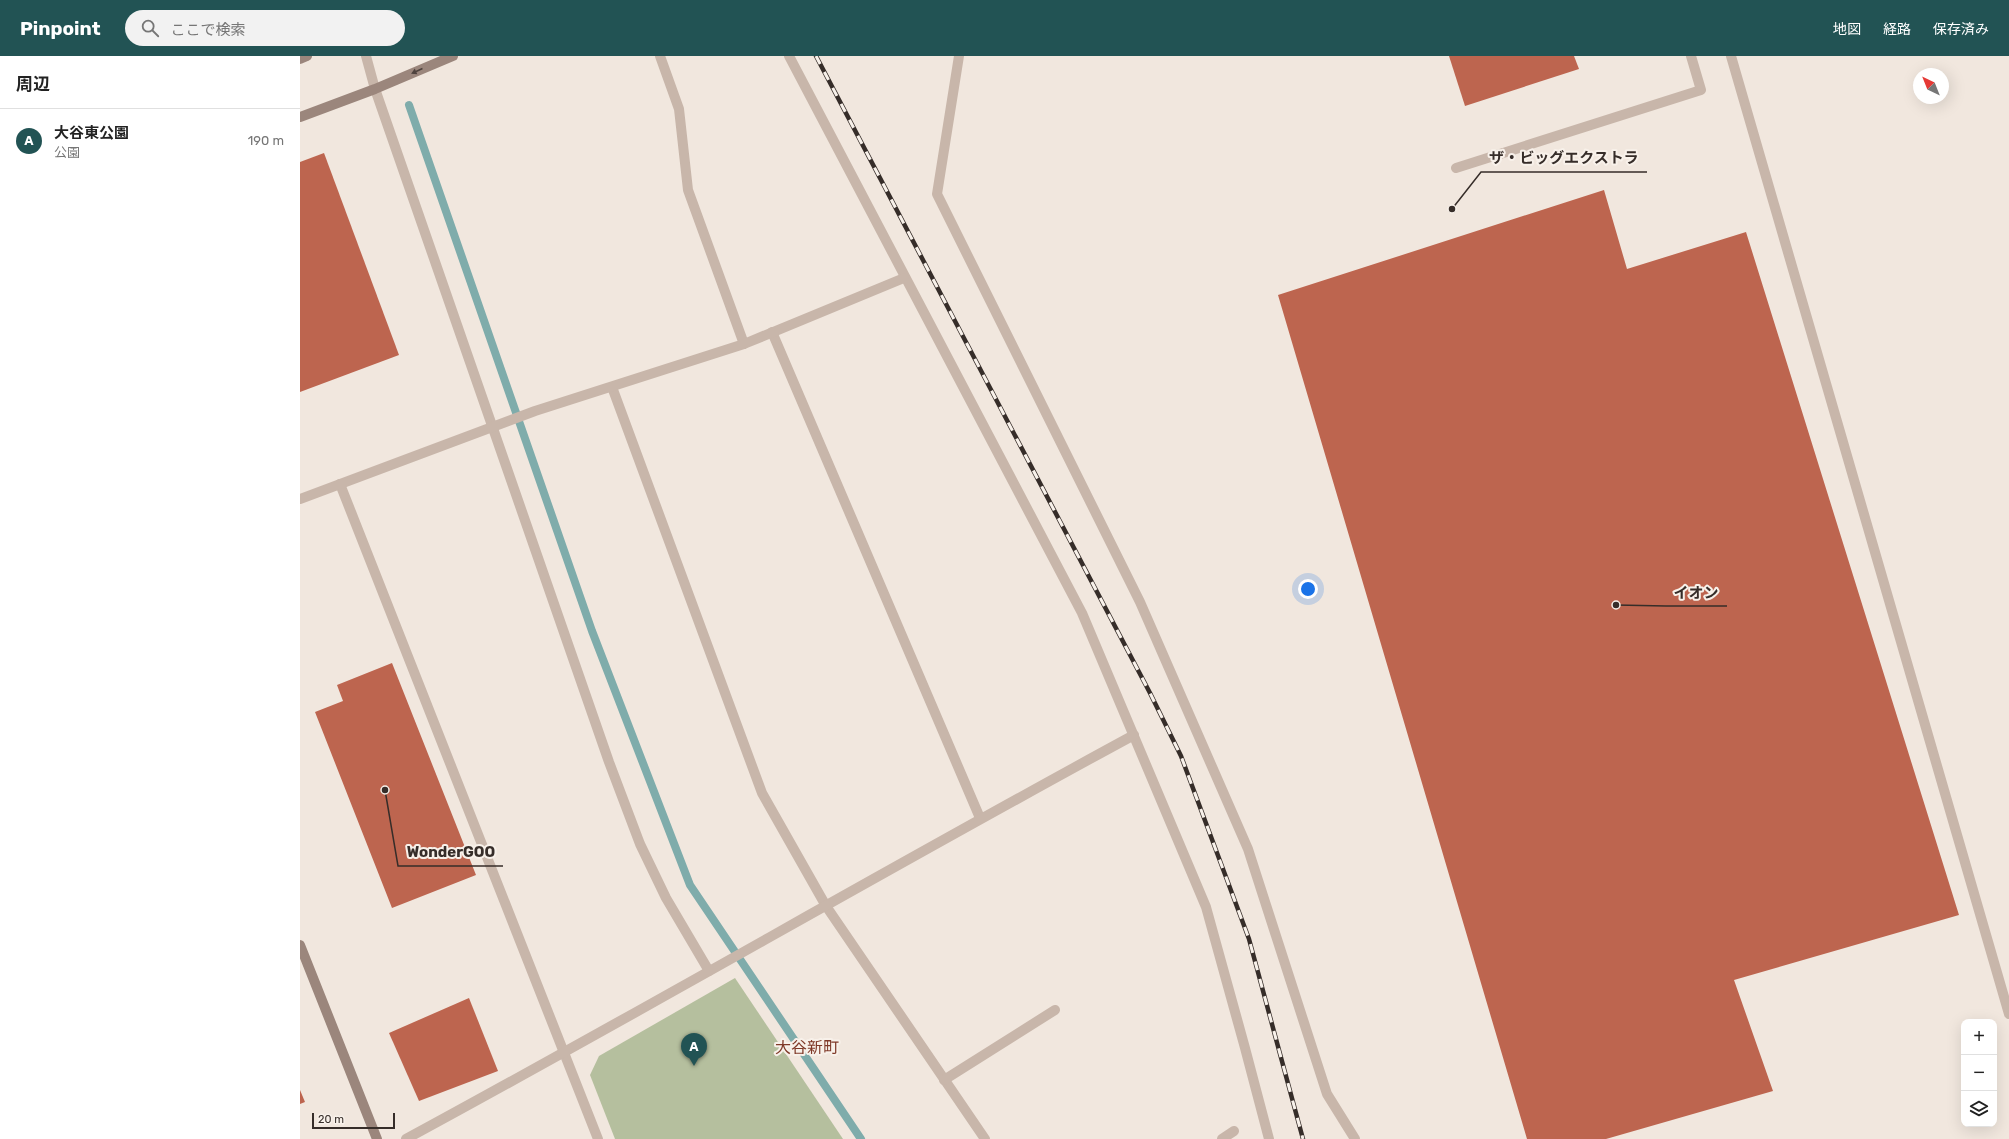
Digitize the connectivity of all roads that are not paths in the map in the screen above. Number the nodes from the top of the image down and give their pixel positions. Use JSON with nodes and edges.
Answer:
{"nodes":[{"id":1,"x":307,"y":56,"type":"edge"},
{"id":2,"x":366,"y":56,"type":"edge"},
{"id":3,"x":454,"y":56,"type":"edge"},
{"id":4,"x":660,"y":56,"type":"edge"},
{"id":5,"x":789,"y":56,"type":"edge"},
{"id":6,"x":959,"y":56,"type":"edge"},
{"id":7,"x":1691,"y":56,"type":"edge"},
{"id":8,"x":1731,"y":56,"type":"edge"},
{"id":9,"x":300,"y":59,"type":"edge"},
{"id":10,"x":375,"y":89,"type":"junction"},
{"id":11,"x":300,"y":117,"type":"edge"},
{"id":12,"x":1456,"y":168,"type":"dead end"},
{"id":13,"x":904,"y":278,"type":"junction"},
{"id":14,"x":772,"y":332,"type":"junction"},
{"id":15,"x":744,"y":344,"type":"junction"},
{"id":16,"x":612,"y":388,"type":"junction"},
{"id":17,"x":494,"y":426,"type":"junction"},
{"id":18,"x":340,"y":484,"type":"junction"},
{"id":19,"x":300,"y":498,"type":"edge"},
{"id":20,"x":1134,"y":735,"type":"junction"},
{"id":21,"x":980,"y":818,"type":"junction"},
{"id":22,"x":826,"y":906,"type":"junction"},
{"id":23,"x":300,"y":945,"type":"edge"},
{"id":24,"x":709,"y":971,"type":"junction"},
{"id":25,"x":1055,"y":1010,"type":"dead end"},
{"id":26,"x":2009,"y":1014,"type":"edge"},
{"id":27,"x":564,"y":1054,"type":"junction"},
{"id":28,"x":944,"y":1080,"type":"junction"},
{"id":29,"x":1234,"y":1131,"type":"dead end"},
{"id":30,"x":377,"y":1139,"type":"edge"},
{"id":31,"x":406,"y":1139,"type":"edge"},
{"id":32,"x":598,"y":1139,"type":"edge"},
{"id":33,"x":985,"y":1139,"type":"edge"},
{"id":34,"x":1222,"y":1139,"type":"edge"},
{"id":35,"x":1269,"y":1139,"type":"edge"},
{"id":36,"x":1355,"y":1139,"type":"edge"}],
"edges":[{"from":1,"to":9,"type":"street"},
{"from":2,"to":10,"type":"street"},
{"from":3,"to":10,"type":"street","one_way":true},
{"from":4,"to":15,"type":"street"},
{"from":5,"to":13,"type":"street"},
{"from":6,"to":36,"type":"street"},
{"from":7,"to":12,"type":"street"},
{"from":8,"to":26,"type":"street"},
{"from":10,"to":11,"type":"street"},
{"from":10,"to":17,"type":"street"},
{"from":13,"to":14,"type":"street"},
{"from":13,"to":20,"type":"street"},
{"from":14,"to":15,"type":"street"},
{"from":14,"to":21,"type":"street"},
{"from":15,"to":16,"type":"street"},
{"from":16,"to":17,"type":"street"},
{"from":16,"to":22,"type":"street"},
{"from":17,"to":18,"type":"street"},
{"from":17,"to":24,"type":"street"},
{"from":18,"to":19,"type":"street"},
{"from":18,"to":27,"type":"street"},
{"from":20,"to":21,"type":"street"},
{"from":20,"to":35,"type":"street"},
{"from":21,"to":22,"type":"street"},
{"from":22,"to":24,"type":"street"},
{"from":22,"to":28,"type":"street"},
{"from":23,"to":30,"type":"street"},
{"from":24,"to":27,"type":"street"},
{"from":25,"to":28,"type":"street"},
{"from":27,"to":31,"type":"street"},
{"from":27,"to":32,"type":"street"},
{"from":28,"to":33,"type":"street"},
{"from":29,"to":34,"type":"street"}]}
